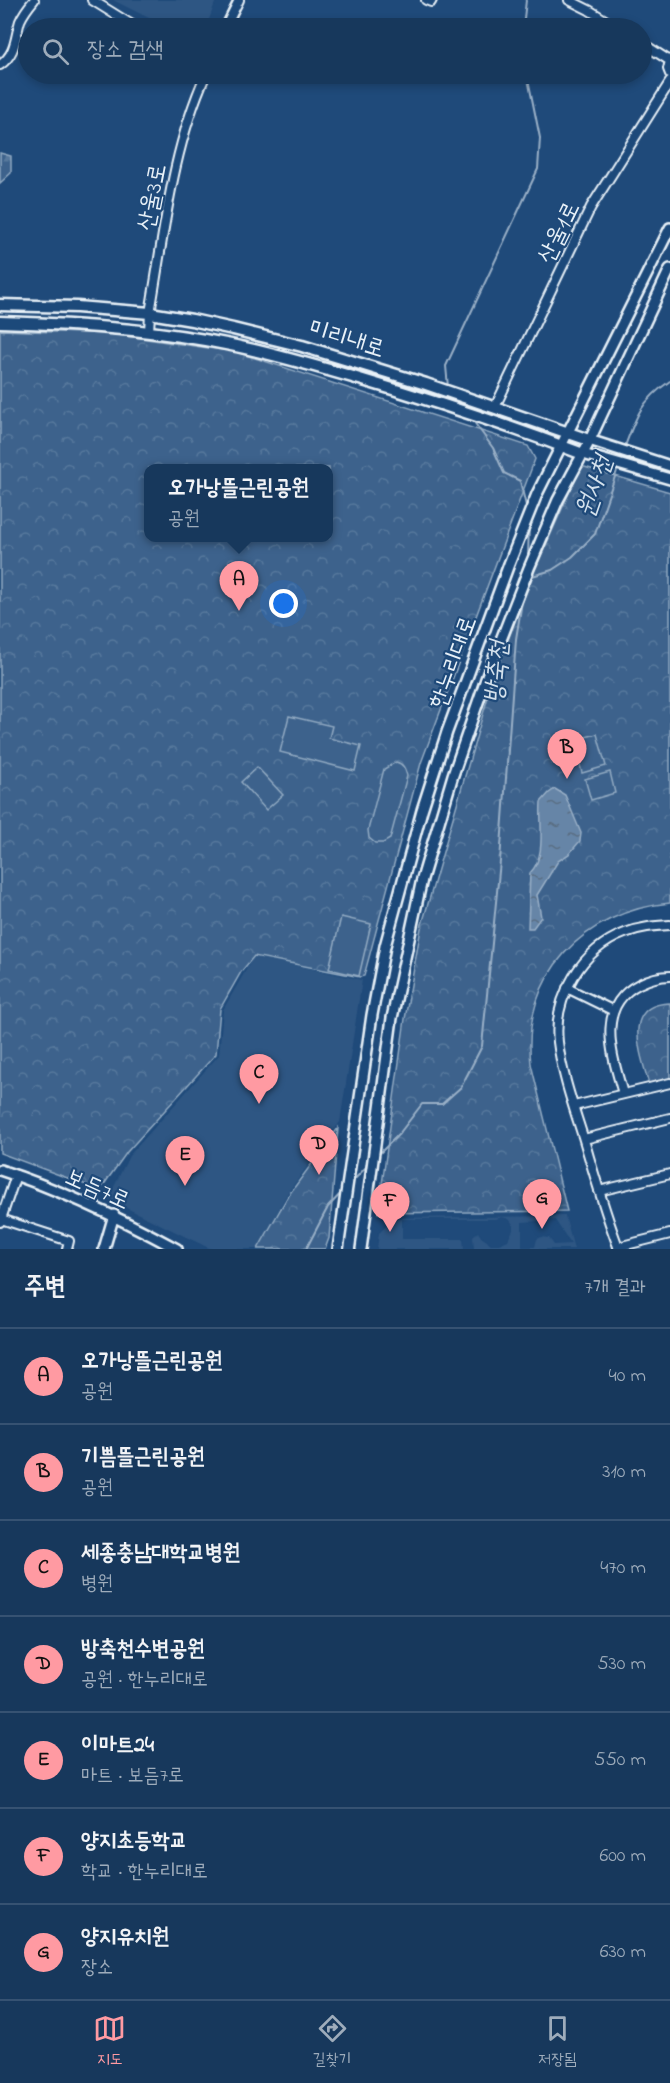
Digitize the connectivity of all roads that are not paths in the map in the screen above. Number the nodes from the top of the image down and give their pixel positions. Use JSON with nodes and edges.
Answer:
{"nodes":[{"id":1,"x":34,"y":0,"type":"edge"},
{"id":2,"x":92,"y":0,"type":"edge"},
{"id":3,"x":239,"y":0,"type":"edge"},
{"id":4,"x":426,"y":0,"type":"edge"},
{"id":5,"x":432,"y":0,"type":"edge"},
{"id":6,"x":569,"y":0,"type":"edge"},
{"id":7,"x":22,"y":18,"type":"edge"},
{"id":8,"x":121,"y":18,"type":"edge"},
{"id":9,"x":230,"y":18,"type":"edge"},
{"id":10,"x":602,"y":18,"type":"edge"},
{"id":11,"x":18,"y":31,"type":"edge"},
{"id":12,"x":652,"y":49,"type":"edge"},
{"id":13,"x":670,"y":61,"type":"edge"},
{"id":14,"x":0,"y":65,"type":"edge"},
{"id":15,"x":670,"y":74,"type":"edge"},
{"id":16,"x":670,"y":81,"type":"edge"},
{"id":17,"x":202,"y":84,"type":"edge"},
{"id":18,"x":670,"y":228,"type":"edge"},
{"id":19,"x":670,"y":269,"type":"edge"},
{"id":20,"x":0,"y":305,"type":"edge"},
{"id":21,"x":150,"y":313,"type":"junction"},
{"id":22,"x":0,"y":322,"type":"edge"},
{"id":23,"x":149,"y":332,"type":"junction"},
{"id":24,"x":495,"y":407,"type":"junction"},
{"id":25,"x":569,"y":433,"type":"junction"},
{"id":26,"x":589,"y":440,"type":"junction"},
{"id":27,"x":562,"y":446,"type":"junction"},
{"id":28,"x":583,"y":454,"type":"junction"},
{"id":29,"x":670,"y":466,"type":"edge"},
{"id":30,"x":670,"y":479,"type":"edge"},
{"id":31,"x":670,"y":925,"type":"edge"},
{"id":32,"x":670,"y":976,"type":"edge"},
{"id":33,"x":567,"y":988,"type":"junction"},
{"id":34,"x":614,"y":1011,"type":"junction"},
{"id":35,"x":670,"y":1083,"type":"edge"},
{"id":36,"x":622,"y":1094,"type":"junction"},
{"id":37,"x":574,"y":1106,"type":"junction"},
{"id":38,"x":670,"y":1118,"type":"edge"},
{"id":39,"x":584,"y":1139,"type":"junction"},
{"id":40,"x":0,"y":1170,"type":"edge"},
{"id":41,"x":670,"y":1174,"type":"edge"},
{"id":42,"x":16,"y":1175,"type":"junction"},
{"id":43,"x":599,"y":1191,"type":"junction"},
{"id":44,"x":114,"y":1215,"type":"junction"},
{"id":45,"x":1,"y":1220,"type":"edge"},
{"id":46,"x":670,"y":1234,"type":"edge"},
{"id":47,"x":338,"y":1248,"type":"edge"},
{"id":48,"x":618,"y":1248,"type":"edge"},
{"id":49,"x":66,"y":1249,"type":"edge"},
{"id":50,"x":104,"y":1249,"type":"edge"},
{"id":51,"x":177,"y":1249,"type":"edge"},
{"id":52,"x":362,"y":1249,"type":"edge"}],
"edges":[{"from":1,"to":7,"type":"street"},
{"from":2,"to":8,"type":"street"},
{"from":3,"to":9,"type":"street"},
{"from":4,"to":5,"type":"street"},
{"from":6,"to":10,"type":"street"},
{"from":11,"to":14,"type":"street"},
{"from":12,"to":13,"type":"street"},
{"from":13,"to":15,"type":"street"},
{"from":16,"to":24,"type":"street","name":"산울1로"},
{"from":17,"to":21,"type":"street","name":"산울3로"},
{"from":18,"to":25,"type":"street","name":"한누리대로"},
{"from":19,"to":26,"type":"street","name":"한누리대로"},
{"from":20,"to":21,"type":"main road","name":"미리내로"},
{"from":21,"to":23,"type":"street","name":"산울3로"},
{"from":21,"to":24,"type":"main road","name":"미리내로"},
{"from":22,"to":23,"type":"main road","name":"미리내로"},
{"from":23,"to":27,"type":"main road","name":"미리내로"},
{"from":24,"to":25,"type":"main road","name":"미리내로"},
{"from":25,"to":26,"type":"main road","name":"미리내로"},
{"from":25,"to":27,"type":"street","name":"한누리대로"},
{"from":26,"to":28,"type":"street","name":"한누리대로"},
{"from":26,"to":29,"type":"street","name":"미리내로"},
{"from":27,"to":28,"type":"main road","name":"미리내로"},
{"from":27,"to":47,"type":"street","name":"한누리대로"},
{"from":28,"to":30,"type":"street","name":"미리내로"},
{"from":28,"to":52,"type":"street","name":"한누리대로"},
{"from":31,"to":33,"type":"street"},
{"from":32,"to":34,"type":"street"},
{"from":33,"to":34,"type":"street"},
{"from":33,"to":37,"type":"street"},
{"from":34,"to":36,"type":"street"},
{"from":35,"to":36,"type":"street"},
{"from":36,"to":37,"type":"street"},
{"from":37,"to":39,"type":"street"},
{"from":38,"to":39,"type":"street"},
{"from":39,"to":43,"type":"street"},
{"from":40,"to":42,"type":"street","name":"보듬7로"},
{"from":41,"to":43,"type":"street"},
{"from":42,"to":44,"type":"street","name":"보듬7로"},
{"from":42,"to":45,"type":"street"},
{"from":43,"to":48,"type":"street"},
{"from":44,"to":50,"type":"street"},
{"from":44,"to":51,"type":"street","name":"보듬7로"},
{"from":45,"to":49,"type":"street"},
{"from":46,"to":48,"type":"street"}]}
